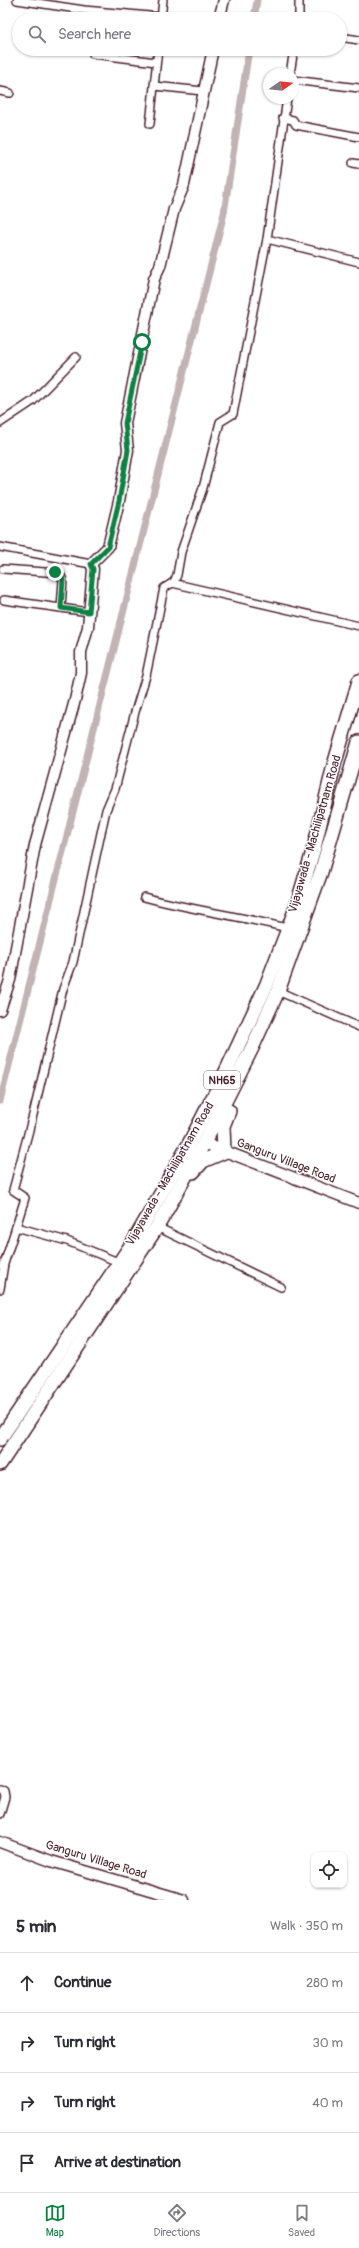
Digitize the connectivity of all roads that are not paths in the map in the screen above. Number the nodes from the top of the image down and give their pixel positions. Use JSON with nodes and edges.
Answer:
{"nodes":[{"id":1,"x":17,"y":0,"type":"edge"},
{"id":2,"x":163,"y":0,"type":"edge"},
{"id":3,"x":224,"y":0,"type":"edge"},
{"id":4,"x":299,"y":0,"type":"edge"},
{"id":5,"x":103,"y":12,"type":"edge"},
{"id":6,"x":162,"y":12,"type":"edge"},
{"id":7,"x":221,"y":12,"type":"edge"},
{"id":8,"x":299,"y":12,"type":"edge"},
{"id":9,"x":347,"y":38,"type":"edge"},
{"id":10,"x":359,"y":40,"type":"edge"},
{"id":11,"x":109,"y":56,"type":"edge"},
{"id":12,"x":157,"y":56,"type":"edge"},
{"id":13,"x":211,"y":56,"type":"edge"},
{"id":14,"x":293,"y":56,"type":"edge"},
{"id":15,"x":156,"y":62,"type":"junction"},
{"id":16,"x":291,"y":68,"type":"edge"},
{"id":17,"x":299,"y":81,"type":"edge"},
{"id":18,"x":154,"y":86,"type":"junction"},
{"id":19,"x":359,"y":86,"type":"edge"},
{"id":20,"x":0,"y":91,"type":"edge"},
{"id":21,"x":203,"y":91,"type":"junction"},
{"id":22,"x":10,"y":93,"type":"dead end"},
{"id":23,"x":286,"y":104,"type":"edge"},
{"id":24,"x":282,"y":118,"type":"junction"},
{"id":25,"x":150,"y":124,"type":"dead end"},
{"id":26,"x":359,"y":137,"type":"edge"},
{"id":27,"x":267,"y":239,"type":"junction"},
{"id":28,"x":359,"y":262,"type":"edge"},
{"id":29,"x":76,"y":357,"type":"dead end"},
{"id":30,"x":0,"y":423,"type":"edge"},
{"id":31,"x":0,"y":547,"type":"edge"},
{"id":32,"x":91,"y":564,"type":"junction"},
{"id":33,"x":3,"y":569,"type":"dead end"},
{"id":34,"x":172,"y":583,"type":"junction"},
{"id":35,"x":4,"y":600,"type":"dead end"},
{"id":36,"x":61,"y":608,"type":"junction"},
{"id":37,"x":89,"y":612,"type":"junction"},
{"id":38,"x":359,"y":626,"type":"edge"},
{"id":39,"x":359,"y":681,"type":"edge"},
{"id":40,"x":359,"y":742,"type":"edge"},
{"id":41,"x":144,"y":897,"type":"dead end"},
{"id":42,"x":287,"y":928,"type":"junction"},
{"id":43,"x":278,"y":991,"type":"junction"},
{"id":44,"x":0,"y":1010,"type":"edge"},
{"id":45,"x":359,"y":1027,"type":"edge"},
{"id":46,"x":252,"y":1048,"type":"junction"},
{"id":47,"x":204,"y":1143,"type":"junction"},
{"id":48,"x":224,"y":1152,"type":"junction"},
{"id":49,"x":359,"y":1203,"type":"edge"},
{"id":50,"x":164,"y":1215,"type":"junction"},
{"id":51,"x":16,"y":1227,"type":"junction"},
{"id":52,"x":157,"y":1227,"type":"junction"},
{"id":53,"x":139,"y":1231,"type":"junction"},
{"id":54,"x":118,"y":1262,"type":"junction"},
{"id":55,"x":280,"y":1287,"type":"dead end"},
{"id":56,"x":0,"y":1289,"type":"edge"},
{"id":57,"x":0,"y":1439,"type":"edge"},
{"id":58,"x":0,"y":1464,"type":"edge"},
{"id":59,"x":0,"y":1789,"type":"edge"},
{"id":60,"x":0,"y":1814,"type":"edge"},
{"id":61,"x":0,"y":1842,"type":"edge"},
{"id":62,"x":184,"y":1900,"type":"edge"}],
"edges":[{"from":1,"to":5,"type":"street"},
{"from":2,"to":6,"type":"street"},
{"from":3,"to":7,"type":"street"},
{"from":4,"to":8,"type":"street"},
{"from":9,"to":10,"type":"street"},
{"from":11,"to":15,"type":"street"},
{"from":12,"to":15,"type":"street"},
{"from":13,"to":21,"type":"street"},
{"from":14,"to":16,"type":"street"},
{"from":15,"to":18,"type":"street"},
{"from":17,"to":19,"type":"street"},
{"from":18,"to":21,"type":"street"},
{"from":18,"to":25,"type":"street"},
{"from":20,"to":22,"type":"street"},
{"from":21,"to":32,"type":"street"},
{"from":23,"to":24,"type":"street"},
{"from":24,"to":26,"type":"street"},
{"from":24,"to":27,"type":"street"},
{"from":27,"to":28,"type":"street"},
{"from":27,"to":34,"type":"street"},
{"from":29,"to":30,"type":"street"},
{"from":31,"to":32,"type":"street"},
{"from":32,"to":37,"type":"street"},
{"from":33,"to":36,"type":"street"},
{"from":34,"to":38,"type":"street"},
{"from":34,"to":51,"type":"street"},
{"from":35,"to":36,"type":"street"},
{"from":36,"to":37,"type":"street"},
{"from":37,"to":44,"type":"street"},
{"from":39,"to":42,"type":"highway","name":"Vijayawada - Machilipatnam Road","number":"NH65"},
{"from":40,"to":43,"type":"highway","name":"Vijayawada - Machilipatnam Road","number":"NH65"},
{"from":41,"to":42,"type":"street"},
{"from":42,"to":53,"type":"highway","name":"Vijayawada - Machilipatnam Road","number":"NH65"},
{"from":43,"to":45,"type":"street"},
{"from":43,"to":46,"type":"highway","name":"Vijayawada - Machilipatnam Road","number":"NH65"},
{"from":46,"to":47,"type":"highway","name":"Vijayawada - Machilipatnam Road","number":"NH65"},
{"from":46,"to":48,"type":"highway"},
{"from":47,"to":48,"type":"street","name":"Ganguru Village Road"},
{"from":47,"to":50,"type":"highway","name":"Vijayawada - Machilipatnam Road","number":"NH65"},
{"from":47,"to":53,"type":"highway"},
{"from":48,"to":49,"type":"street","name":"Ganguru Village Road"},
{"from":48,"to":50,"type":"highway"},
{"from":50,"to":52,"type":"highway","name":"Vijayawada - Machilipatnam Road","number":"NH65"},
{"from":51,"to":54,"type":"street"},
{"from":51,"to":56,"type":"street"},
{"from":52,"to":55,"type":"street"},
{"from":52,"to":58,"type":"highway","name":"Vijayawada - Machilipatnam Road","number":"NH65"},
{"from":53,"to":54,"type":"highway","name":"Vijayawada - Machilipatnam Road","number":"NH65"},
{"from":54,"to":57,"type":"highway","name":"Vijayawada - Machilipatnam Road","number":"NH65"},
{"from":59,"to":60,"type":"street"},
{"from":61,"to":62,"type":"street","name":"Ganguru Village Road"}]}
